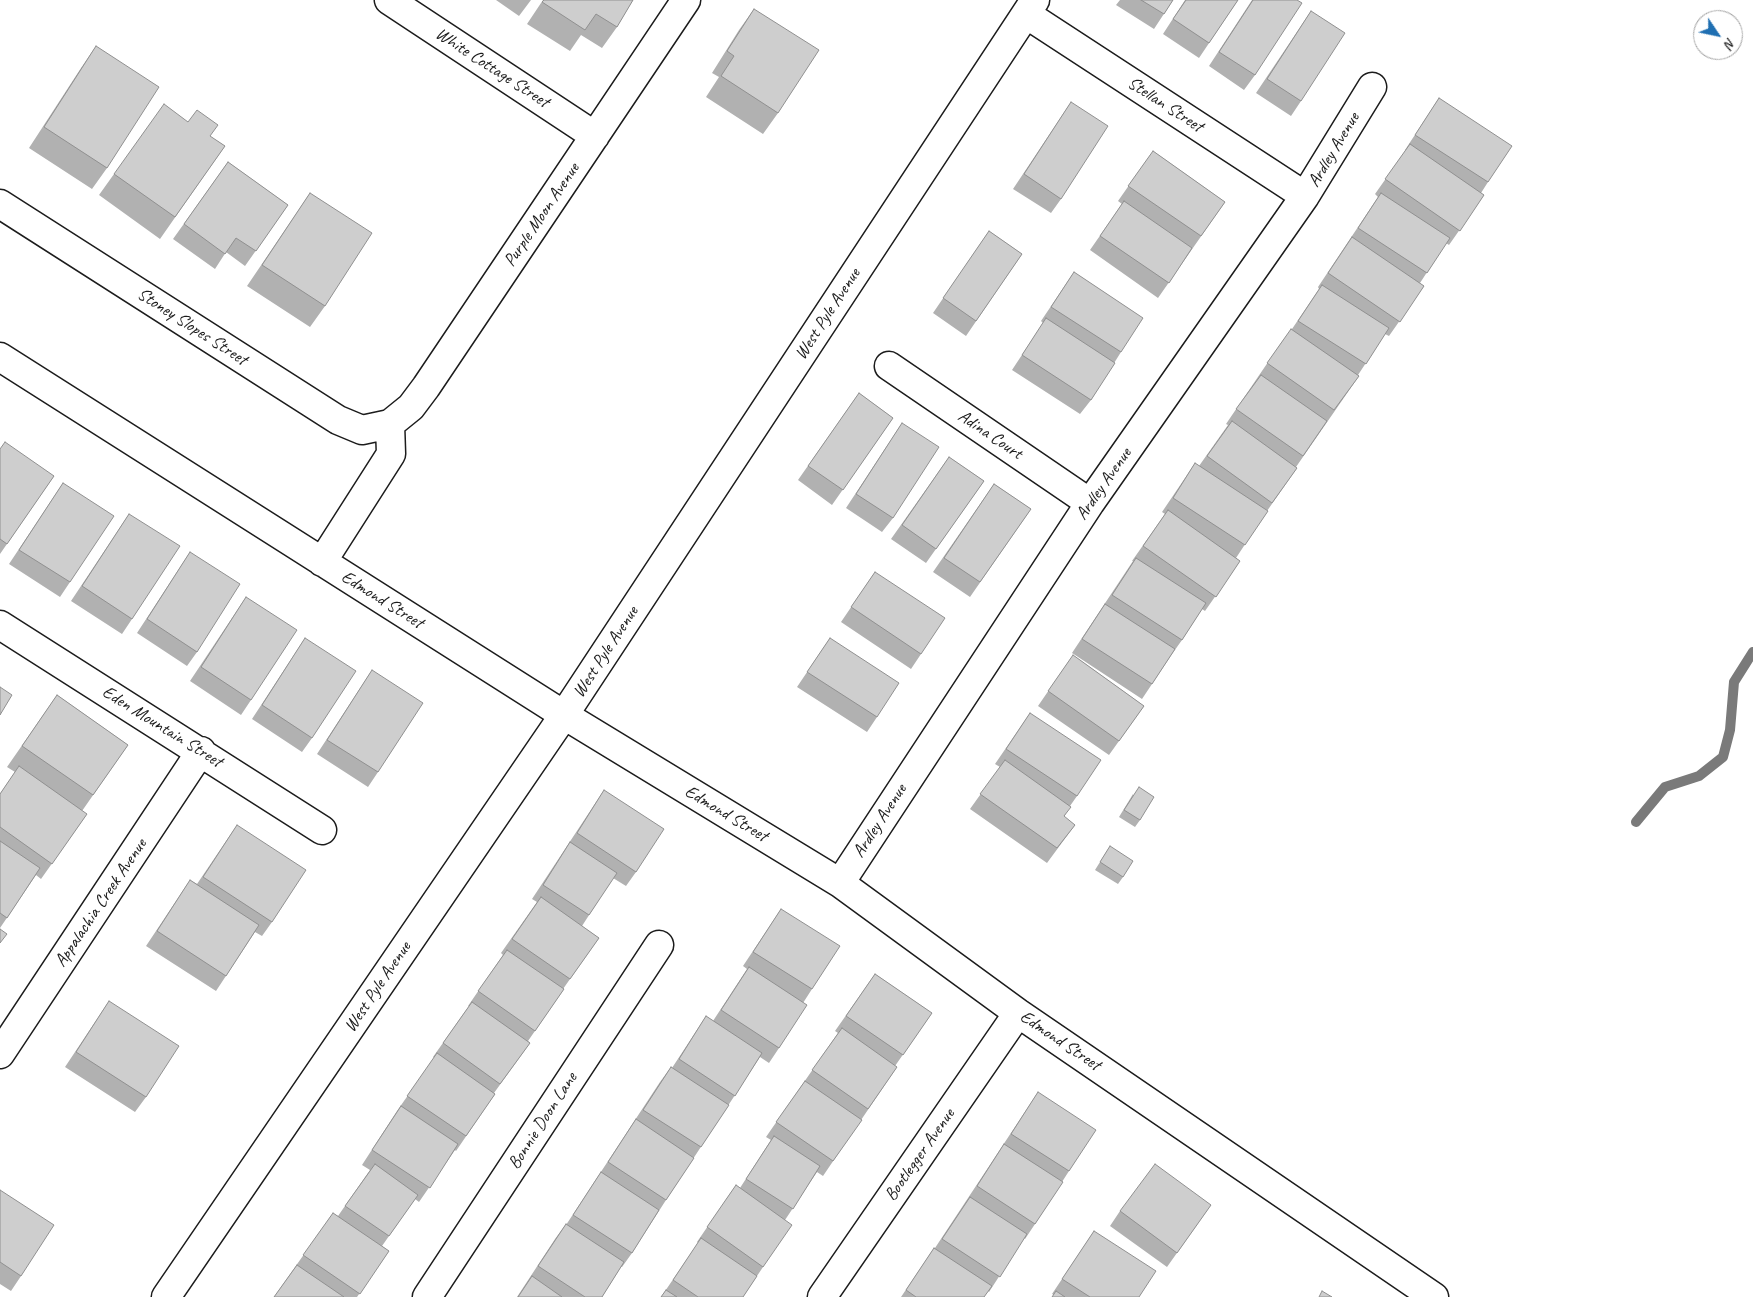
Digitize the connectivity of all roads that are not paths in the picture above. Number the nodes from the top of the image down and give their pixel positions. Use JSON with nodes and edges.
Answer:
{"nodes":[{"id":1,"x":389,"y":0,"type":"edge"},
{"id":2,"x":686,"y":0,"type":"edge"},
{"id":3,"x":1030,"y":7,"type":"edge"},
{"id":4,"x":1372,"y":87,"type":"dead end"},
{"id":5,"x":595,"y":136,"type":"junction"},
{"id":6,"x":1305,"y":196,"type":"junction"},
{"id":7,"x":0,"y":204,"type":"edge"},
{"id":8,"x":0,"y":357,"type":"edge"},
{"id":9,"x":889,"y":366,"type":"dead end"},
{"id":10,"x":390,"y":424,"type":"junction"},
{"id":11,"x":1090,"y":503,"type":"junction"},
{"id":12,"x":322,"y":562,"type":"junction"},
{"id":13,"x":0,"y":625,"type":"edge"},
{"id":14,"x":564,"y":715,"type":"junction"},
{"id":15,"x":201,"y":751,"type":"junction"},
{"id":16,"x":322,"y":830,"type":"dead end"},
{"id":17,"x":840,"y":883,"type":"junction"},
{"id":18,"x":659,"y":945,"type":"dead end"},
{"id":19,"x":1018,"y":1013,"type":"junction"},
{"id":20,"x":0,"y":1054,"type":"edge"},
{"id":21,"x":166,"y":1297,"type":"edge"},
{"id":22,"x":427,"y":1297,"type":"edge"},
{"id":23,"x":822,"y":1297,"type":"edge"},
{"id":24,"x":1434,"y":1297,"type":"edge"}],
"edges":[{"from":1,"to":5,"type":"street","name":"White Cottage Street"},
{"from":2,"to":5,"type":"street","name":"Purple Moon Avenue"},
{"from":3,"to":6,"type":"street","name":"Stellan Street"},
{"from":3,"to":14,"type":"street","name":"West Pyle Avenue"},
{"from":4,"to":6,"type":"street","name":"Ardley Avenue"},
{"from":5,"to":10,"type":"street","name":"Purple Moon Avenue"},
{"from":6,"to":11,"type":"street","name":"Ardley Avenue"},
{"from":7,"to":10,"type":"street","name":"Stoney Slopes Street"},
{"from":8,"to":12,"type":"street","name":"Edmond Street"},
{"from":9,"to":11,"type":"street","name":"Adina Court"},
{"from":10,"to":12,"type":"street"},
{"from":11,"to":17,"type":"street","name":"Ardley Avenue"},
{"from":12,"to":14,"type":"street","name":"Edmond Street"},
{"from":13,"to":15,"type":"street","name":"Eden Mountain Street"},
{"from":14,"to":17,"type":"street","name":"Edmond Street"},
{"from":14,"to":21,"type":"street","name":"West Pyle Avenue"},
{"from":15,"to":16,"type":"street","name":"Eden Mountain Street"},
{"from":15,"to":20,"type":"street","name":"Appalachia Creek Avenue"},
{"from":17,"to":19,"type":"street","name":"Edmond Street"},
{"from":18,"to":22,"type":"street","name":"Bonnie Doon Lane"},
{"from":19,"to":23,"type":"street","name":"Bootlegger Avenue"},
{"from":19,"to":24,"type":"street","name":"Edmond Street"}]}
